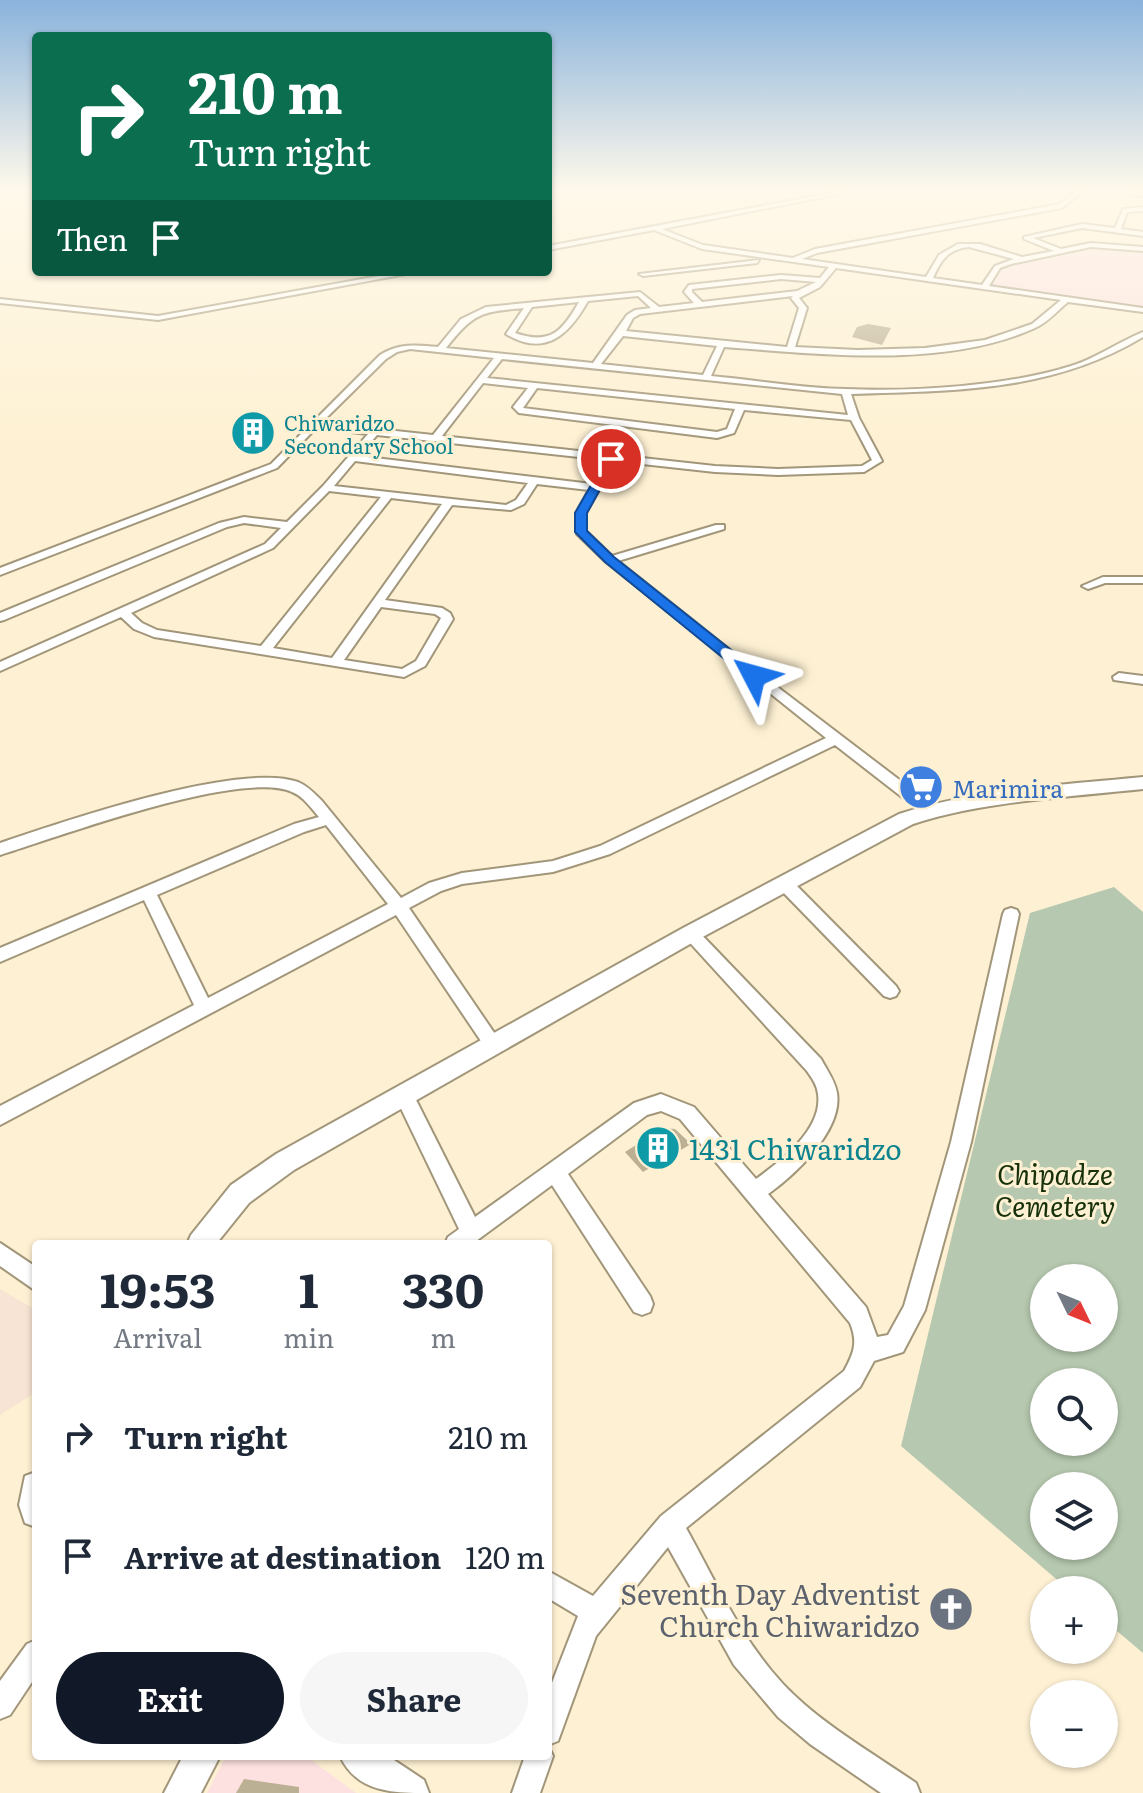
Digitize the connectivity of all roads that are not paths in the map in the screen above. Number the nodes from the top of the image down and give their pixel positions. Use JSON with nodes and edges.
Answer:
{"nodes":[{"id":1,"x":391,"y":276,"type":"edge"},
{"id":2,"x":825,"y":276,"type":"edge"},
{"id":3,"x":905,"y":276,"type":"edge"},
{"id":4,"x":931,"y":276,"type":"edge"},
{"id":5,"x":991,"y":276,"type":"edge"},
{"id":6,"x":929,"y":279,"type":"junction"},
{"id":7,"x":821,"y":280,"type":"junction"},
{"id":8,"x":984,"y":287,"type":"junction"},
{"id":9,"x":799,"y":293,"type":"junction"},
{"id":10,"x":1067,"y":299,"type":"junction"},
{"id":11,"x":0,"y":301,"type":"edge"},
{"id":12,"x":584,"y":301,"type":"junction"},
{"id":13,"x":529,"y":306,"type":"junction"},
{"id":14,"x":701,"y":306,"type":"junction"},
{"id":15,"x":657,"y":310,"type":"junction"},
{"id":16,"x":1143,"y":310,"type":"edge"},
{"id":17,"x":621,"y":333,"type":"junction"},
{"id":18,"x":1143,"y":334,"type":"edge"},
{"id":19,"x":722,"y":343,"type":"junction"},
{"id":20,"x":790,"y":349,"type":"junction"},
{"id":21,"x":440,"y":350,"type":"junction"},
{"id":22,"x":498,"y":358,"type":"junction"},
{"id":23,"x":595,"y":367,"type":"junction"},
{"id":24,"x":653,"y":372,"type":"junction"},
{"id":25,"x":706,"y":378,"type":"junction"},
{"id":26,"x":479,"y":380,"type":"junction"},
{"id":27,"x":534,"y":386,"type":"junction"},
{"id":28,"x":846,"y":392,"type":"junction"},
{"id":29,"x":639,"y":397,"type":"junction"},
{"id":30,"x":740,"y":408,"type":"junction"},
{"id":31,"x":854,"y":418,"type":"junction"},
{"id":32,"x":314,"y":425,"type":"junction"},
{"id":33,"x":376,"y":430,"type":"junction"},
{"id":34,"x":437,"y":436,"type":"junction"},
{"id":35,"x":352,"y":458,"type":"junction"},
{"id":36,"x":611,"y":459,"type":"junction"},
{"id":37,"x":534,"y":481,"type":"junction"},
{"id":38,"x":327,"y":488,"type":"junction"},
{"id":39,"x":596,"y":488,"type":"junction"},
{"id":40,"x":389,"y":494,"type":"junction"},
{"id":41,"x":449,"y":502,"type":"junction"},
{"id":42,"x":290,"y":526,"type":"junction"},
{"id":43,"x":720,"y":527,"type":"dead end"},
{"id":44,"x":610,"y":560,"type":"junction"},
{"id":45,"x":0,"y":572,"type":"edge"},
{"id":46,"x":1143,"y":580,"type":"edge"},
{"id":47,"x":1088,"y":586,"type":"dead end"},
{"id":48,"x":378,"y":603,"type":"junction"},
{"id":49,"x":124,"y":613,"type":"junction"},
{"id":50,"x":0,"y":617,"type":"edge"},
{"id":51,"x":264,"y":651,"type":"junction"},
{"id":52,"x":335,"y":663,"type":"junction"},
{"id":53,"x":0,"y":667,"type":"edge"},
{"id":54,"x":1119,"y":677,"type":"dead end"},
{"id":55,"x":1143,"y":680,"type":"edge"},
{"id":56,"x":836,"y":739,"type":"junction"},
{"id":57,"x":1143,"y":783,"type":"edge"},
{"id":58,"x":930,"y":811,"type":"junction"},
{"id":59,"x":329,"y":819,"type":"junction"},
{"id":60,"x":0,"y":849,"type":"edge"},
{"id":61,"x":785,"y":884,"type":"junction"},
{"id":62,"x":148,"y":892,"type":"junction"},
{"id":63,"x":399,"y":907,"type":"junction"},
{"id":64,"x":1011,"y":914,"type":"dead end"},
{"id":65,"x":690,"y":934,"type":"junction"},
{"id":66,"x":0,"y":955,"type":"edge"},
{"id":67,"x":890,"y":991,"type":"dead end"},
{"id":68,"x":204,"y":1008,"type":"junction"},
{"id":69,"x":493,"y":1045,"type":"junction"},
{"id":70,"x":404,"y":1096,"type":"junction"},
{"id":71,"x":0,"y":1116,"type":"edge"},
{"id":72,"x":556,"y":1173,"type":"junction"},
{"id":73,"x":755,"y":1191,"type":"junction"},
{"id":74,"x":463,"y":1237,"type":"edge"},
{"id":75,"x":203,"y":1240,"type":"edge"},
{"id":76,"x":0,"y":1253,"type":"edge"},
{"id":77,"x":32,"y":1277,"type":"edge"},
{"id":78,"x":642,"y":1304,"type":"dead end"},
{"id":79,"x":868,"y":1351,"type":"junction"},
{"id":80,"x":670,"y":1525,"type":"junction"},
{"id":81,"x":552,"y":1586,"type":"edge"},
{"id":82,"x":596,"y":1612,"type":"junction"},
{"id":83,"x":32,"y":1659,"type":"edge"},
{"id":84,"x":0,"y":1705,"type":"edge"},
{"id":85,"x":552,"y":1720,"type":"edge"},
{"id":86,"x":200,"y":1760,"type":"edge"},
{"id":87,"x":364,"y":1760,"type":"edge"},
{"id":88,"x":538,"y":1760,"type":"edge"},
{"id":89,"x":182,"y":1793,"type":"edge"},
{"id":90,"x":411,"y":1793,"type":"edge"},
{"id":91,"x":526,"y":1793,"type":"edge"},
{"id":92,"x":906,"y":1793,"type":"edge"}],
"edges":[{"from":1,"to":11,"type":"street"},
{"from":2,"to":7,"type":"street"},
{"from":3,"to":6,"type":"street"},
{"from":4,"to":6,"type":"street"},
{"from":5,"to":8,"type":"street"},
{"from":6,"to":8,"type":"street"},
{"from":7,"to":9,"type":"street"},
{"from":7,"to":14,"type":"street"},
{"from":8,"to":10,"type":"street"},
{"from":9,"to":14,"type":"street"},
{"from":9,"to":20,"type":"street"},
{"from":10,"to":16,"type":"street"},
{"from":10,"to":20,"type":"street"},
{"from":12,"to":13,"type":"street"},
{"from":12,"to":13,"type":"street"},
{"from":12,"to":15,"type":"street"},
{"from":13,"to":21,"type":"street"},
{"from":14,"to":15,"type":"street"},
{"from":15,"to":17,"type":"street"},
{"from":17,"to":19,"type":"street"},
{"from":17,"to":23,"type":"street"},
{"from":18,"to":28,"type":"street"},
{"from":19,"to":20,"type":"street"},
{"from":19,"to":25,"type":"street"},
{"from":21,"to":22,"type":"street"},
{"from":21,"to":32,"type":"street"},
{"from":22,"to":23,"type":"street"},
{"from":22,"to":26,"type":"street"},
{"from":23,"to":24,"type":"street"},
{"from":24,"to":25,"type":"street"},
{"from":24,"to":29,"type":"street"},
{"from":25,"to":28,"type":"street"},
{"from":26,"to":27,"type":"street"},
{"from":26,"to":34,"type":"street"},
{"from":27,"to":29,"type":"street"},
{"from":27,"to":30,"type":"street"},
{"from":28,"to":31,"type":"street"},
{"from":29,"to":30,"type":"street"},
{"from":30,"to":31,"type":"street"},
{"from":31,"to":36,"type":"street"},
{"from":32,"to":33,"type":"street"},
{"from":32,"to":45,"type":"street"},
{"from":33,"to":34,"type":"street"},
{"from":33,"to":35,"type":"street"},
{"from":34,"to":36,"type":"street"},
{"from":35,"to":37,"type":"street"},
{"from":35,"to":38,"type":"street"},
{"from":36,"to":39,"type":"street"},
{"from":37,"to":39,"type":"street"},
{"from":37,"to":41,"type":"street"},
{"from":38,"to":40,"type":"street"},
{"from":38,"to":42,"type":"street"},
{"from":39,"to":44,"type":"street"},
{"from":40,"to":41,"type":"street"},
{"from":40,"to":51,"type":"street"},
{"from":41,"to":48,"type":"street"},
{"from":42,"to":49,"type":"street"},
{"from":42,"to":50,"type":"street"},
{"from":43,"to":44,"type":"street"},
{"from":44,"to":56,"type":"street"},
{"from":46,"to":47,"type":"street"},
{"from":48,"to":52,"type":"street"},
{"from":48,"to":52,"type":"street"},
{"from":49,"to":51,"type":"street"},
{"from":49,"to":53,"type":"street"},
{"from":51,"to":52,"type":"street"},
{"from":54,"to":55,"type":"street"},
{"from":56,"to":58,"type":"street"},
{"from":56,"to":63,"type":"street"},
{"from":57,"to":58,"type":"street"},
{"from":58,"to":61,"type":"street"},
{"from":59,"to":60,"type":"street"},
{"from":59,"to":62,"type":"street"},
{"from":59,"to":63,"type":"street"},
{"from":61,"to":65,"type":"street"},
{"from":61,"to":67,"type":"street"},
{"from":62,"to":66,"type":"street"},
{"from":62,"to":68,"type":"street"},
{"from":63,"to":68,"type":"street"},
{"from":63,"to":69,"type":"street"},
{"from":64,"to":79,"type":"street"},
{"from":65,"to":69,"type":"street"},
{"from":65,"to":73,"type":"street"},
{"from":68,"to":71,"type":"street"},
{"from":69,"to":70,"type":"street"},
{"from":70,"to":74,"type":"street"},
{"from":70,"to":75,"type":"street"},
{"from":72,"to":73,"type":"street"},
{"from":72,"to":74,"type":"street"},
{"from":72,"to":78,"type":"street"},
{"from":73,"to":79,"type":"street"},
{"from":76,"to":77,"type":"street"},
{"from":79,"to":80,"type":"street"},
{"from":80,"to":82,"type":"street"},
{"from":80,"to":92,"type":"street"},
{"from":81,"to":82,"type":"street"},
{"from":82,"to":85,"type":"street"},
{"from":83,"to":84,"type":"street"},
{"from":86,"to":89,"type":"street"},
{"from":87,"to":90,"type":"street"},
{"from":88,"to":91,"type":"street"}]}
